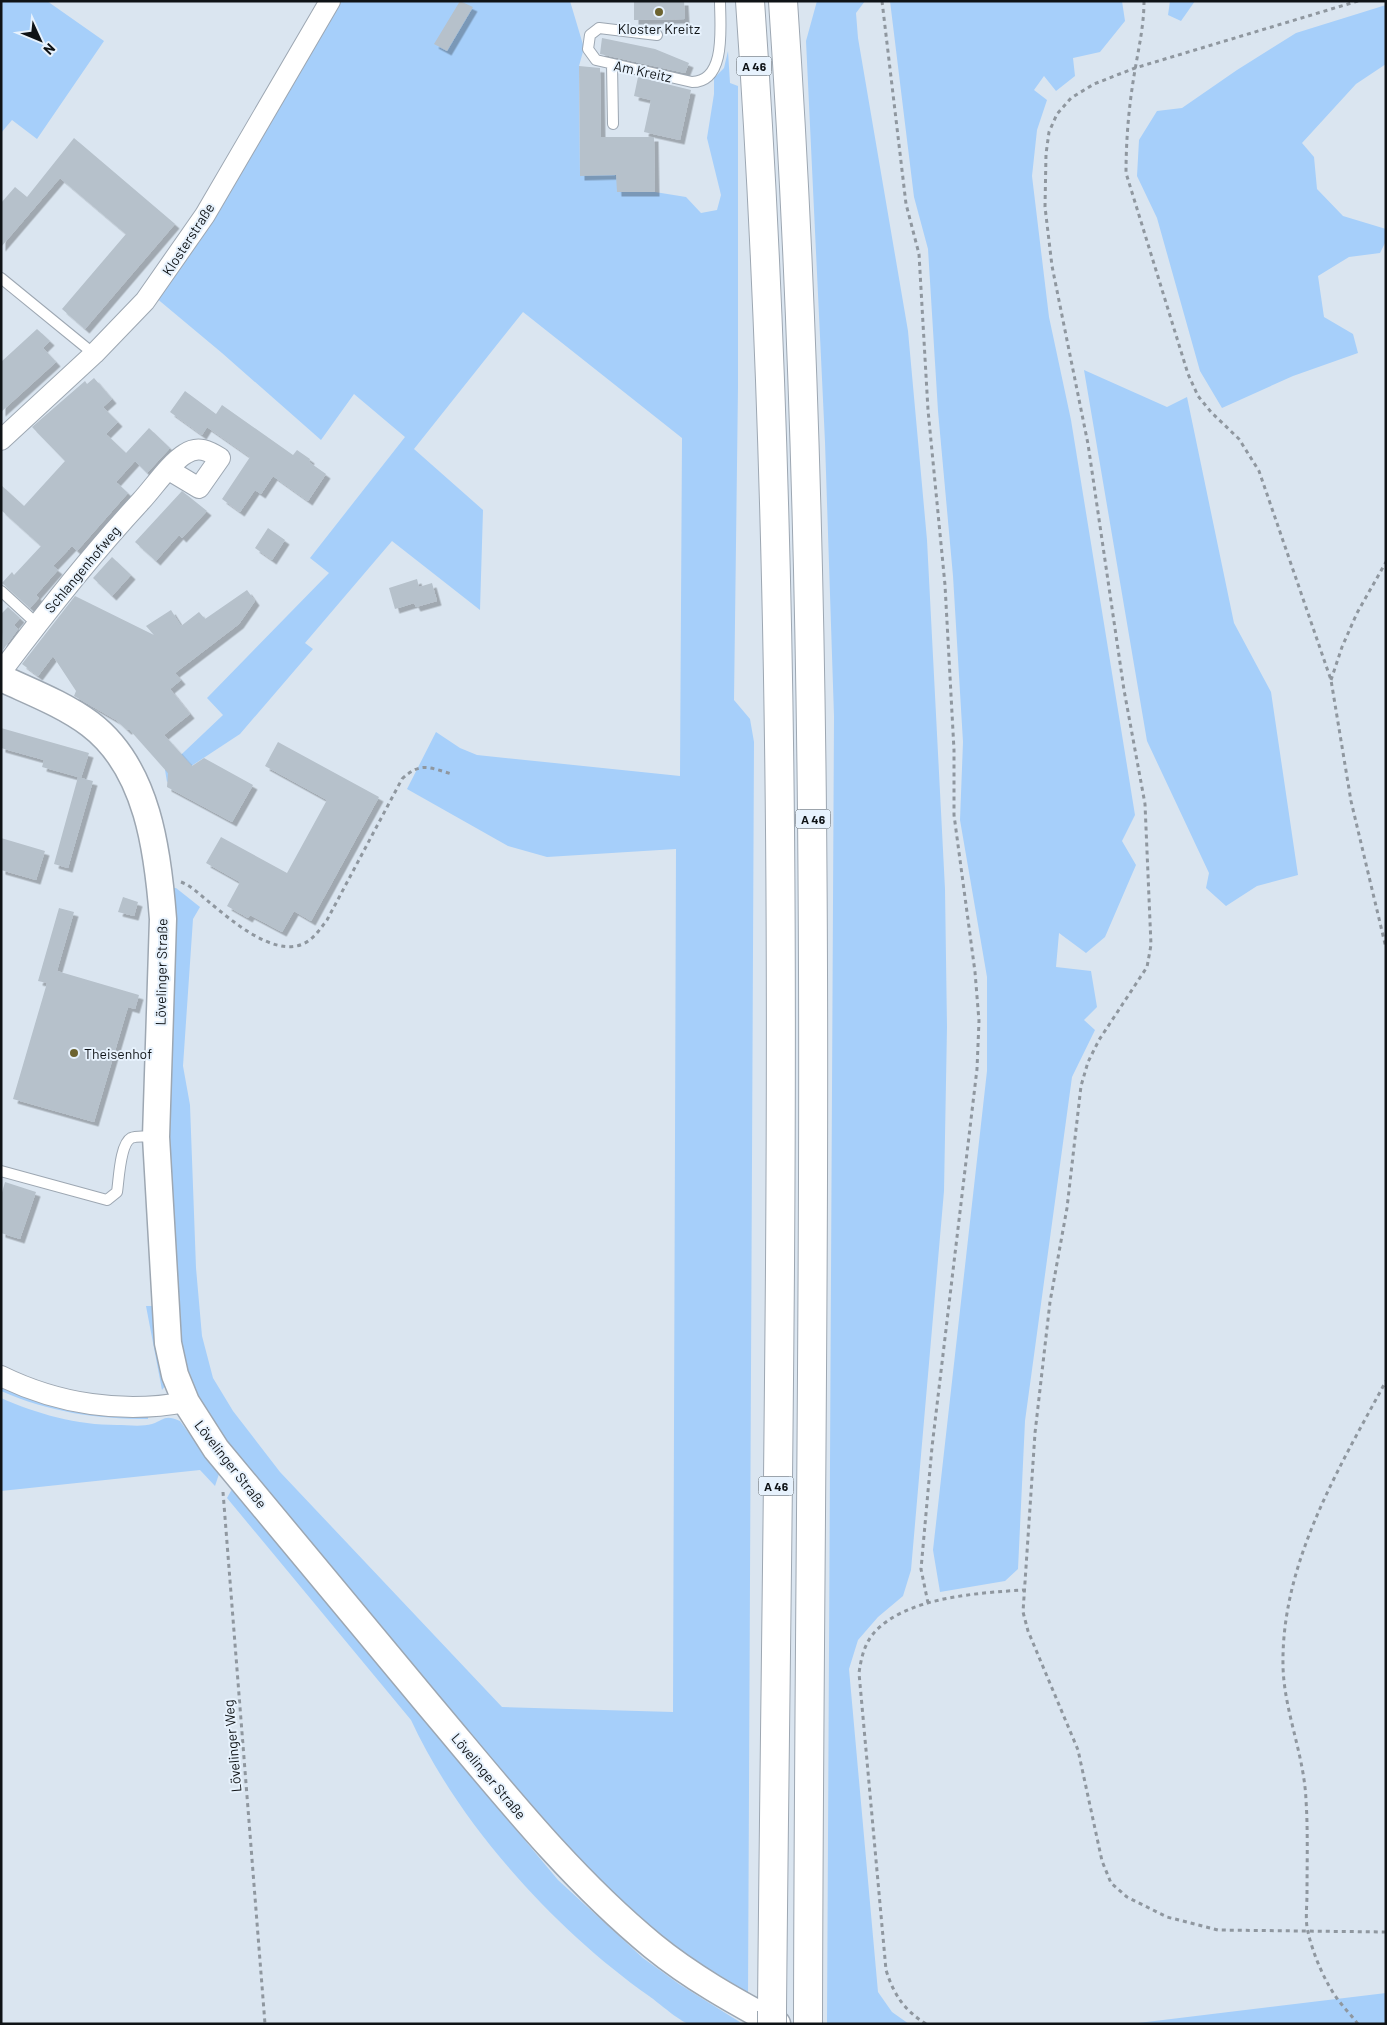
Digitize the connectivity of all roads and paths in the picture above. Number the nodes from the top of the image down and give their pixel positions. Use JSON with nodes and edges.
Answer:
{"nodes":[{"id":1,"x":330,"y":1,"type":"edge"},
{"id":2,"x":720,"y":1,"type":"edge"},
{"id":3,"x":750,"y":1,"type":"edge"},
{"id":4,"x":783,"y":1,"type":"edge"},
{"id":5,"x":882,"y":1,"type":"edge"},
{"id":6,"x":1144,"y":1,"type":"edge"},
{"id":7,"x":1358,"y":1,"type":"edge"},
{"id":8,"x":656,"y":35,"type":"dead end"},
{"id":9,"x":612,"y":64,"type":"junction"},
{"id":10,"x":1136,"y":68,"type":"junction"},
{"id":11,"x":613,"y":124,"type":"dead end"},
{"id":12,"x":1,"y":278,"type":"edge"},
{"id":13,"x":94,"y":354,"type":"junction"},
{"id":14,"x":1,"y":440,"type":"edge"},
{"id":15,"x":169,"y":470,"type":"dead end"},
{"id":16,"x":1386,"y":562,"type":"edge"},
{"id":17,"x":1,"y":591,"type":"edge"},
{"id":18,"x":37,"y":624,"type":"junction"},
{"id":19,"x":1,"y":672,"type":"edge"},
{"id":20,"x":1,"y":678,"type":"edge"},
{"id":21,"x":1331,"y":680,"type":"junction"},
{"id":22,"x":452,"y":774,"type":"dead end"},
{"id":23,"x":160,"y":886,"type":"junction"},
{"id":24,"x":1386,"y":948,"type":"edge"},
{"id":25,"x":156,"y":1137,"type":"junction"},
{"id":26,"x":1,"y":1171,"type":"edge"},
{"id":27,"x":1,"y":1376,"type":"edge"},
{"id":28,"x":1386,"y":1381,"type":"edge"},
{"id":29,"x":186,"y":1402,"type":"junction"},
{"id":30,"x":231,"y":1468,"type":"junction"},
{"id":31,"x":1023,"y":1590,"type":"junction"},
{"id":32,"x":928,"y":1603,"type":"junction"},
{"id":33,"x":1307,"y":1931,"type":"junction"},
{"id":34,"x":1386,"y":1932,"type":"edge"},
{"id":35,"x":774,"y":2020,"type":"edge"},
{"id":36,"x":265,"y":2024,"type":"edge"},
{"id":37,"x":808,"y":2024,"type":"edge"},
{"id":38,"x":926,"y":2024,"type":"edge"},
{"id":39,"x":1358,"y":2024,"type":"edge"}],
"edges":[{"from":1,"to":13,"type":"street","name":"Klosterstraße"},
{"from":2,"to":9,"type":"lane","name":"Am Kreitz"},
{"from":3,"to":35,"type":"highway","number":"A 46"},
{"from":4,"to":37,"type":"highway","number":"A 46"},
{"from":5,"to":32,"type":"path"},
{"from":6,"to":10,"type":"path"},
{"from":7,"to":10,"type":"path"},
{"from":8,"to":9,"type":"lane","name":"Am Kreitz"},
{"from":9,"to":11,"type":"lane"},
{"from":10,"to":21,"type":"path"},
{"from":10,"to":31,"type":"path"},
{"from":12,"to":13,"type":"lane"},
{"from":13,"to":14,"type":"street","name":"Klosterstraße"},
{"from":15,"to":18,"type":"street","name":"Schlangenhofweg"},
{"from":16,"to":21,"type":"path"},
{"from":17,"to":18,"type":"lane"},
{"from":18,"to":19,"type":"street","name":"Schlangenhofweg"},
{"from":20,"to":23,"type":"street","name":"Lövelinger Straße"},
{"from":21,"to":24,"type":"path"},
{"from":22,"to":23,"type":"path"},
{"from":23,"to":25,"type":"street","name":"Lövelinger Straße"},
{"from":25,"to":26,"type":"lane"},
{"from":25,"to":29,"type":"street","name":"Lövelinger Straße"},
{"from":27,"to":29,"type":"street"},
{"from":28,"to":33,"type":"path"},
{"from":29,"to":30,"type":"street","name":"Lövelinger Straße"},
{"from":30,"to":35,"type":"street","name":"Lövelinger Straße"},
{"from":30,"to":36,"type":"path","name":"Lövelinger Weg"},
{"from":31,"to":32,"type":"path"},
{"from":31,"to":33,"type":"path"},
{"from":32,"to":38,"type":"path"},
{"from":33,"to":34,"type":"path"},
{"from":33,"to":39,"type":"path"}]}
